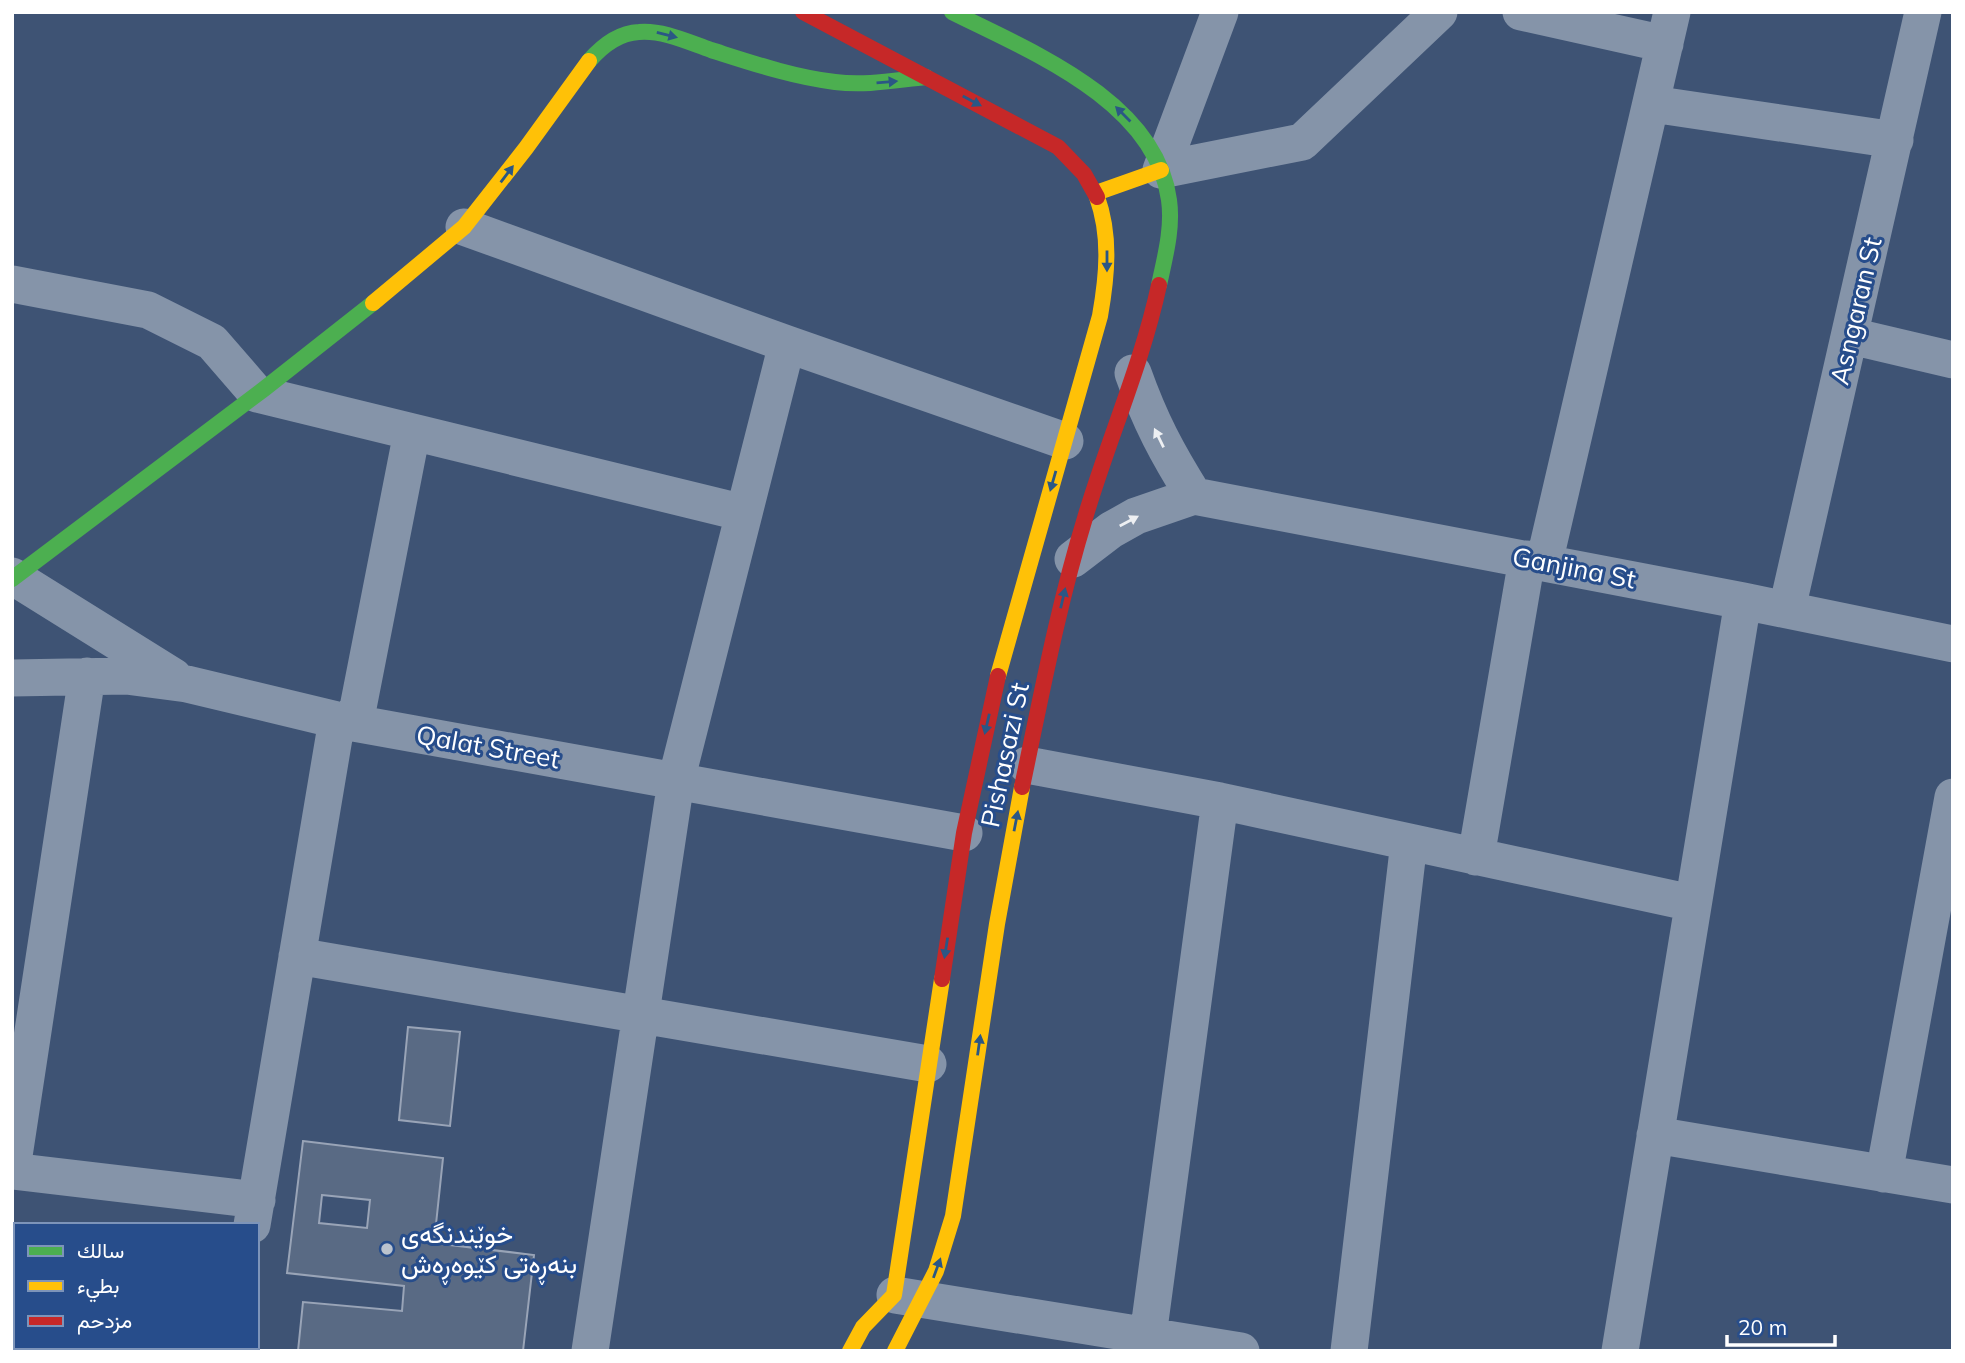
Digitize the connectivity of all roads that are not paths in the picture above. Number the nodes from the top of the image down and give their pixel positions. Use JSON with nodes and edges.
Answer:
{"nodes":[{"id":1,"x":803,"y":12,"type":"edge"},
{"id":2,"x":952,"y":12,"type":"edge"},
{"id":3,"x":1220,"y":12,"type":"edge"},
{"id":4,"x":1439,"y":12,"type":"edge"},
{"id":5,"x":1521,"y":12,"type":"edge"},
{"id":6,"x":1923,"y":12,"type":"edge"},
{"id":7,"x":1668,"y":28,"type":"edge"},
{"id":8,"x":926,"y":77,"type":"junction"},
{"id":9,"x":1652,"y":104,"type":"junction"},
{"id":10,"x":1895,"y":140,"type":"junction"},
{"id":11,"x":1161,"y":170,"type":"junction"},
{"id":12,"x":1096,"y":194,"type":"junction"},
{"id":13,"x":464,"y":227,"type":"junction"},
{"id":14,"x":12,"y":284,"type":"edge"},
{"id":15,"x":1850,"y":336,"type":"junction"},
{"id":16,"x":787,"y":344,"type":"junction"},
{"id":17,"x":1953,"y":360,"type":"edge"},
{"id":18,"x":1133,"y":373,"type":"junction"},
{"id":19,"x":257,"y":394,"type":"junction"},
{"id":20,"x":412,"y":432,"type":"junction"},
{"id":21,"x":1065,"y":441,"type":"junction"},
{"id":22,"x":1194,"y":496,"type":"junction"},
{"id":23,"x":744,"y":513,"type":"junction"},
{"id":24,"x":1073,"y":559,"type":"junction"},
{"id":25,"x":1536,"y":561,"type":"junction"},
{"id":26,"x":13,"y":577,"type":"edge"},
{"id":27,"x":1743,"y":601,"type":"junction"},
{"id":28,"x":1787,"y":609,"type":"junction"},
{"id":29,"x":1953,"y":644,"type":"edge"},
{"id":30,"x":87,"y":676,"type":"junction"},
{"id":31,"x":12,"y":678,"type":"edge"},
{"id":32,"x":187,"y":684,"type":"junction"},
{"id":33,"x":346,"y":722,"type":"junction"},
{"id":34,"x":1027,"y":765,"type":"junction"},
{"id":35,"x":676,"y":781,"type":"junction"},
{"id":36,"x":1953,"y":797,"type":"edge"},
{"id":37,"x":1220,"y":801,"type":"junction"},
{"id":38,"x":964,"y":833,"type":"junction"},
{"id":39,"x":1409,"y":842,"type":"junction"},
{"id":40,"x":1476,"y":857,"type":"junction"},
{"id":41,"x":1692,"y":903,"type":"junction"},
{"id":42,"x":297,"y":956,"type":"junction"},
{"id":43,"x":641,"y":1016,"type":"junction"},
{"id":44,"x":928,"y":1064,"type":"junction"},
{"id":45,"x":1655,"y":1135,"type":"junction"},
{"id":46,"x":12,"y":1170,"type":"edge"},
{"id":47,"x":1884,"y":1174,"type":"junction"},
{"id":48,"x":1953,"y":1185,"type":"edge"},
{"id":49,"x":254,"y":1213,"type":"edge"},
{"id":50,"x":909,"y":1298,"type":"junction"},
{"id":51,"x":1043,"y":1335,"type":"edge"},
{"id":52,"x":1148,"y":1336,"type":"junction"},
{"id":53,"x":1233,"y":1350,"type":"edge"},
{"id":54,"x":590,"y":1351,"type":"edge"},
{"id":55,"x":849,"y":1351,"type":"edge"},
{"id":56,"x":895,"y":1351,"type":"edge"},
{"id":57,"x":1349,"y":1351,"type":"edge"},
{"id":58,"x":1620,"y":1351,"type":"edge"}],
"edges":[{"from":1,"to":8,"type":"main road","name":"Pishasazi St"},
{"from":11,"to":2,"type":"main road","name":"Pishasazi St","one_way":true},
{"from":3,"to":11,"type":"street"},
{"from":4,"to":11,"type":"street"},
{"from":5,"to":7,"type":"street"},
{"from":6,"to":10,"type":"street","name":"Asngaran St"},
{"from":7,"to":9,"type":"street"},
{"from":8,"to":12,"type":"main road","name":"Pishasazi St","one_way":true},
{"from":13,"to":8,"type":"main road","one_way":true},
{"from":9,"to":10,"type":"street"},
{"from":9,"to":25,"type":"street"},
{"from":10,"to":15,"type":"street","name":"Asngaran St"},
{"from":11,"to":12,"type":"main road"},
{"from":11,"to":18,"type":"main road","name":"Pishasazi St"},
{"from":12,"to":21,"type":"main road","name":"Pishasazi St","one_way":true},
{"from":13,"to":16,"type":"street"},
{"from":13,"to":19,"type":"main road"},
{"from":14,"to":19,"type":"street"},
{"from":15,"to":17,"type":"street"},
{"from":15,"to":28,"type":"street","name":"Asngaran St"},
{"from":16,"to":21,"type":"street"},
{"from":16,"to":23,"type":"street"},
{"from":22,"to":18,"type":"street","one_way":true},
{"from":18,"to":24,"type":"main road","name":"Pishasazi St"},
{"from":19,"to":20,"type":"street"},
{"from":19,"to":26,"type":"main road"},
{"from":20,"to":23,"type":"street"},
{"from":20,"to":33,"type":"street"},
{"from":21,"to":38,"type":"main road","name":"Pishasazi St","one_way":true},
{"from":24,"to":22,"type":"street","name":"Ganjina St","one_way":true},
{"from":22,"to":25,"type":"street","name":"Ganjina St"},
{"from":23,"to":35,"type":"street"},
{"from":34,"to":24,"type":"main road","name":"Pishasazi St","one_way":true},
{"from":25,"to":27,"type":"street","name":"Ganjina St"},
{"from":25,"to":40,"type":"street"},
{"from":26,"to":32,"type":"street"},
{"from":27,"to":28,"type":"street","name":"Ganjina St"},
{"from":27,"to":41,"type":"street"},
{"from":28,"to":29,"type":"street","name":"Ganjina St"},
{"from":30,"to":31,"type":"street","name":"Qalat Street"},
{"from":30,"to":32,"type":"street","name":"Qalat Street"},
{"from":30,"to":46,"type":"street"},
{"from":32,"to":33,"type":"street","name":"Qalat Street"},
{"from":33,"to":35,"type":"street","name":"Qalat Street"},
{"from":33,"to":42,"type":"street"},
{"from":34,"to":37,"type":"street"},
{"from":50,"to":34,"type":"main road","name":"Pishasazi St","one_way":true},
{"from":35,"to":38,"type":"street","name":"Qalat Street"},
{"from":35,"to":43,"type":"street"},
{"from":36,"to":47,"type":"street"},
{"from":37,"to":39,"type":"street"},
{"from":37,"to":52,"type":"street"},
{"from":38,"to":44,"type":"main road","name":"Pishasazi St","one_way":true},
{"from":39,"to":40,"type":"street"},
{"from":39,"to":57,"type":"street"},
{"from":40,"to":41,"type":"street"},
{"from":41,"to":45,"type":"street"},
{"from":42,"to":43,"type":"street"},
{"from":42,"to":49,"type":"street"},
{"from":43,"to":44,"type":"street"},
{"from":43,"to":54,"type":"street"},
{"from":44,"to":50,"type":"main road","name":"Pishasazi St"},
{"from":45,"to":47,"type":"street"},
{"from":45,"to":58,"type":"street"},
{"from":46,"to":49,"type":"street"},
{"from":47,"to":48,"type":"street"},
{"from":50,"to":51,"type":"street"},
{"from":50,"to":55,"type":"main road","name":"Pishasazi St"},
{"from":50,"to":56,"type":"main road","name":"Pishasazi St"},
{"from":51,"to":52,"type":"street"},
{"from":52,"to":53,"type":"street"}]}
